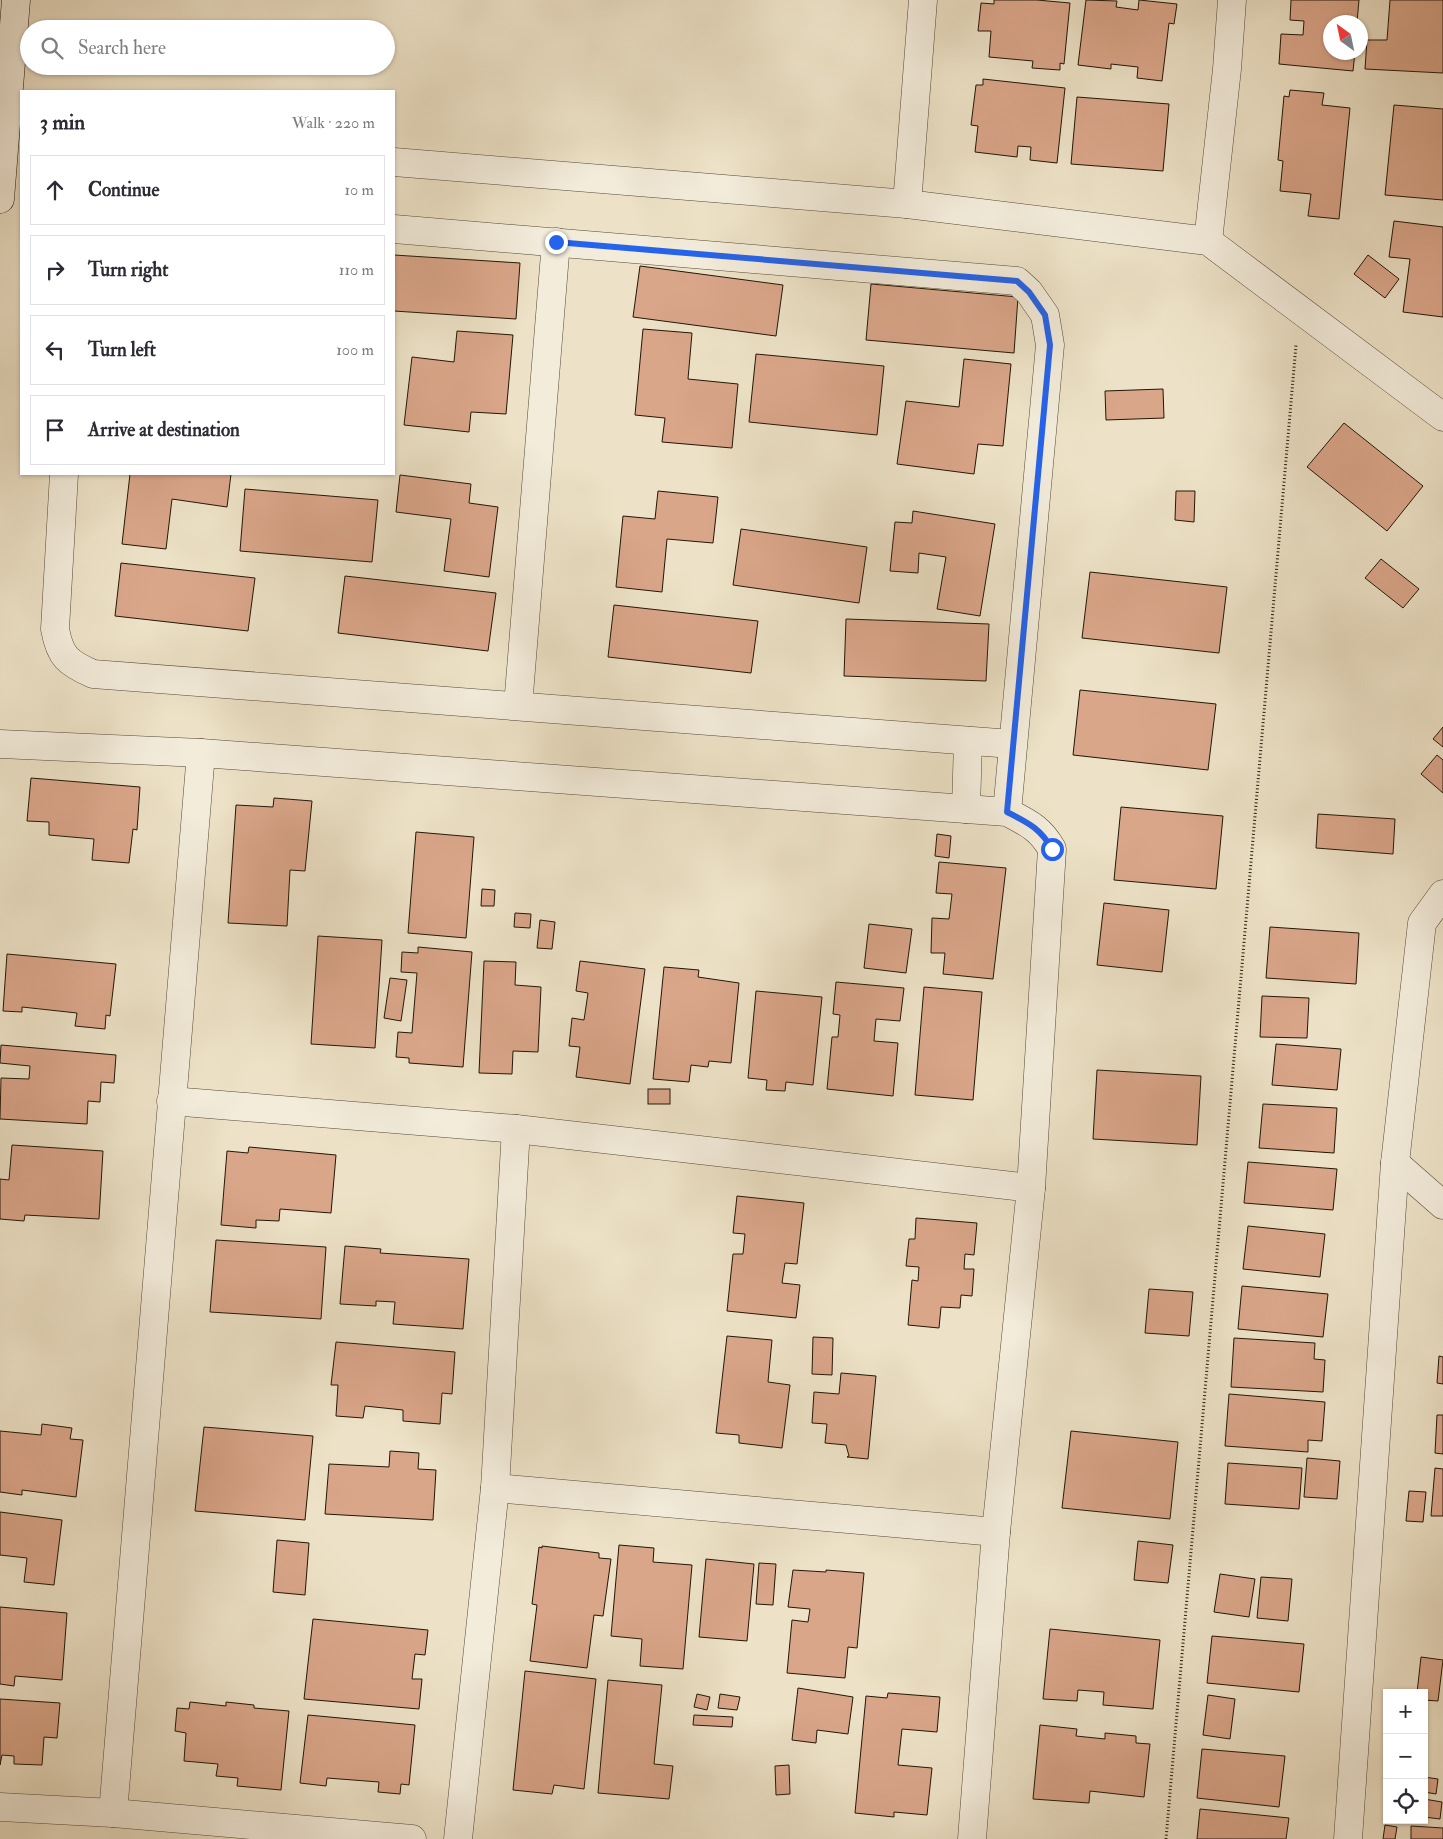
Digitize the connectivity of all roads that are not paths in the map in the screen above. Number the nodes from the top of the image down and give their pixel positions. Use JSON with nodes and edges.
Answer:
{"nodes":[{"id":1,"x":16,"y":0,"type":"edge"},
{"id":2,"x":923,"y":0,"type":"edge"},
{"id":3,"x":1232,"y":0,"type":"edge"},
{"id":4,"x":14,"y":130,"type":"edge"},
{"id":5,"x":395,"y":162,"type":"edge"},
{"id":6,"x":0,"y":199,"type":"edge"},
{"id":7,"x":907,"y":204,"type":"junction"},
{"id":8,"x":395,"y":229,"type":"edge"},
{"id":9,"x":1208,"y":241,"type":"junction"},
{"id":10,"x":556,"y":242,"type":"junction"},
{"id":11,"x":1440,"y":408,"type":"edge"},
{"id":12,"x":64,"y":475,"type":"edge"},
{"id":13,"x":518,"y":706,"type":"junction"},
{"id":14,"x":968,"y":741,"type":"junction"},
{"id":15,"x":0,"y":744,"type":"edge"},
{"id":16,"x":1012,"y":744,"type":"junction"},
{"id":17,"x":201,"y":753,"type":"junction"},
{"id":18,"x":966,"y":809,"type":"junction"},
{"id":19,"x":1007,"y":812,"type":"junction"},
{"id":20,"x":1443,"y":894,"type":"edge"},
{"id":21,"x":171,"y":1101,"type":"junction"},
{"id":22,"x":516,"y":1129,"type":"junction"},
{"id":23,"x":1395,"y":1163,"type":"junction"},
{"id":24,"x":1031,"y":1188,"type":"junction"},
{"id":25,"x":1443,"y":1205,"type":"edge"},
{"id":26,"x":495,"y":1488,"type":"junction"},
{"id":27,"x":996,"y":1532,"type":"junction"},
{"id":28,"x":0,"y":1807,"type":"edge"},
{"id":29,"x":113,"y":1814,"type":"junction"},
{"id":30,"x":412,"y":1839,"type":"edge"},
{"id":31,"x":458,"y":1839,"type":"edge"},
{"id":32,"x":972,"y":1839,"type":"edge"},
{"id":33,"x":1348,"y":1839,"type":"edge"}],
"edges":[{"from":1,"to":4,"type":"street"},
{"from":2,"to":7,"type":"street"},
{"from":3,"to":9,"type":"street"},
{"from":4,"to":6,"type":"street"},
{"from":5,"to":7,"type":"street"},
{"from":7,"to":9,"type":"street"},
{"from":8,"to":10,"type":"street"},
{"from":9,"to":11,"type":"street"},
{"from":10,"to":13,"type":"street"},
{"from":10,"to":16,"type":"street"},
{"from":12,"to":13,"type":"street"},
{"from":13,"to":14,"type":"street"},
{"from":14,"to":16,"type":"street"},
{"from":14,"to":18,"type":"street"},
{"from":15,"to":17,"type":"street"},
{"from":16,"to":19,"type":"street"},
{"from":17,"to":18,"type":"street"},
{"from":17,"to":21,"type":"street"},
{"from":18,"to":19,"type":"street"},
{"from":19,"to":24,"type":"street"},
{"from":20,"to":23,"type":"street"},
{"from":21,"to":22,"type":"street"},
{"from":21,"to":29,"type":"street"},
{"from":22,"to":24,"type":"street"},
{"from":22,"to":26,"type":"street"},
{"from":23,"to":25,"type":"street"},
{"from":23,"to":33,"type":"street"},
{"from":24,"to":27,"type":"street"},
{"from":26,"to":27,"type":"street"},
{"from":26,"to":31,"type":"street"},
{"from":27,"to":32,"type":"street"},
{"from":28,"to":29,"type":"street"},
{"from":29,"to":30,"type":"street"}]}
